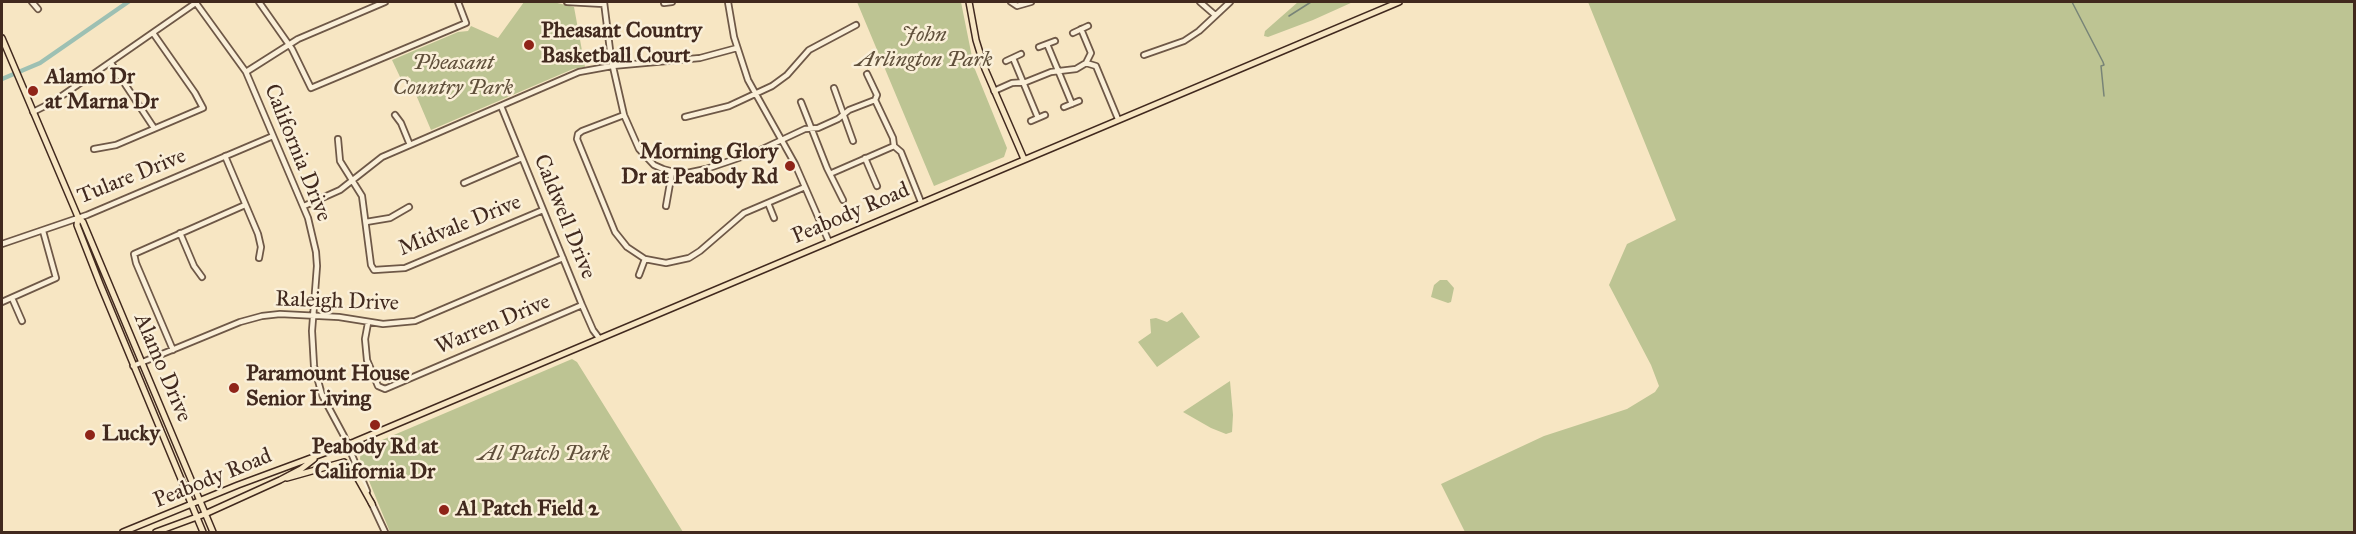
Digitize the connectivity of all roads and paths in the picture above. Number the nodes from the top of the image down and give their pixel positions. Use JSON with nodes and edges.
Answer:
{"nodes":[{"id":1,"x":32,"y":2,"type":"edge"},
{"id":2,"x":197,"y":2,"type":"edge"},
{"id":3,"x":259,"y":2,"type":"edge"},
{"id":4,"x":385,"y":2,"type":"edge"},
{"id":5,"x":458,"y":2,"type":"edge"},
{"id":6,"x":567,"y":2,"type":"edge"},
{"id":7,"x":672,"y":2,"type":"edge"},
{"id":8,"x":728,"y":2,"type":"edge"},
{"id":9,"x":969,"y":2,"type":"edge"},
{"id":10,"x":1011,"y":2,"type":"edge"},
{"id":11,"x":1031,"y":2,"type":"edge"},
{"id":12,"x":1200,"y":2,"type":"edge"},
{"id":13,"x":1230,"y":2,"type":"edge"},
{"id":14,"x":1399,"y":2,"type":"edge"},
{"id":15,"x":604,"y":3,"type":"edge"},
{"id":16,"x":664,"y":3,"type":"edge"},
{"id":17,"x":38,"y":9,"type":"dead end"},
{"id":18,"x":1215,"y":15,"type":"junction"},
{"id":19,"x":856,"y":25,"type":"dead end"},
{"id":20,"x":1088,"y":26,"type":"dead end"},
{"id":21,"x":1081,"y":29,"type":"junction"},
{"id":22,"x":153,"y":33,"type":"junction"},
{"id":23,"x":1072,"y":33,"type":"dead end"},
{"id":24,"x":2,"y":38,"type":"edge"},
{"id":25,"x":1055,"y":41,"type":"dead end"},
{"id":26,"x":289,"y":44,"type":"junction"},
{"id":27,"x":1047,"y":44,"type":"junction"},
{"id":28,"x":1039,"y":47,"type":"dead end"},
{"id":29,"x":737,"y":48,"type":"junction"},
{"id":30,"x":1021,"y":54,"type":"dead end"},
{"id":31,"x":1144,"y":56,"type":"dead end"},
{"id":32,"x":1013,"y":58,"type":"junction"},
{"id":33,"x":1006,"y":61,"type":"dead end"},
{"id":34,"x":111,"y":63,"type":"junction"},
{"id":35,"x":1086,"y":63,"type":"junction"},
{"id":36,"x":612,"y":66,"type":"junction"},
{"id":37,"x":1058,"y":71,"type":"junction"},
{"id":38,"x":246,"y":72,"type":"junction"},
{"id":39,"x":867,"y":74,"type":"dead end"},
{"id":40,"x":1023,"y":82,"type":"junction"},
{"id":41,"x":834,"y":88,"type":"dead end"},
{"id":42,"x":994,"y":91,"type":"junction"},
{"id":43,"x":755,"y":95,"type":"junction"},
{"id":44,"x":875,"y":100,"type":"junction"},
{"id":45,"x":1079,"y":101,"type":"dead end"},
{"id":46,"x":801,"y":102,"type":"dead end"},
{"id":47,"x":1072,"y":104,"type":"junction"},
{"id":48,"x":501,"y":106,"type":"junction"},
{"id":49,"x":1064,"y":107,"type":"dead end"},
{"id":50,"x":33,"y":112,"type":"junction"},
{"id":51,"x":624,"y":114,"type":"junction"},
{"id":52,"x":844,"y":114,"type":"junction"},
{"id":53,"x":395,"y":115,"type":"dead end"},
{"id":54,"x":1045,"y":115,"type":"dead end"},
{"id":55,"x":685,"y":117,"type":"dead end"},
{"id":56,"x":1038,"y":118,"type":"junction"},
{"id":57,"x":1118,"y":119,"type":"junction"},
{"id":58,"x":1031,"y":121,"type":"dead end"},
{"id":59,"x":154,"y":128,"type":"junction"},
{"id":60,"x":812,"y":129,"type":"junction"},
{"id":61,"x":273,"y":136,"type":"junction"},
{"id":62,"x":338,"y":139,"type":"dead end"},
{"id":63,"x":781,"y":140,"type":"junction"},
{"id":64,"x":854,"y":141,"type":"dead end"},
{"id":65,"x":410,"y":145,"type":"junction"},
{"id":66,"x":894,"y":146,"type":"junction"},
{"id":67,"x":94,"y":149,"type":"dead end"},
{"id":68,"x":225,"y":156,"type":"junction"},
{"id":69,"x":522,"y":158,"type":"junction"},
{"id":70,"x":865,"y":158,"type":"junction"},
{"id":71,"x":1024,"y":159,"type":"junction"},
{"id":72,"x":672,"y":172,"type":"junction"},
{"id":73,"x":832,"y":173,"type":"junction"},
{"id":74,"x":352,"y":180,"type":"junction"},
{"id":75,"x":464,"y":183,"type":"dead end"},
{"id":76,"x":877,"y":186,"type":"dead end"},
{"id":77,"x":805,"y":187,"type":"junction"},
{"id":78,"x":843,"y":200,"type":"dead end"},
{"id":79,"x":921,"y":202,"type":"junction"},
{"id":80,"x":768,"y":203,"type":"junction"},
{"id":81,"x":245,"y":205,"type":"junction"},
{"id":82,"x":304,"y":206,"type":"junction"},
{"id":83,"x":666,"y":206,"type":"dead end"},
{"id":84,"x":409,"y":207,"type":"dead end"},
{"id":85,"x":543,"y":210,"type":"junction"},
{"id":86,"x":78,"y":217,"type":"junction"},
{"id":87,"x":774,"y":218,"type":"dead end"},
{"id":88,"x":366,"y":222,"type":"junction"},
{"id":89,"x":43,"y":231,"type":"junction"},
{"id":90,"x":180,"y":233,"type":"junction"},
{"id":91,"x":829,"y":242,"type":"junction"},
{"id":92,"x":2,"y":243,"type":"edge"},
{"id":93,"x":259,"y":258,"type":"dead end"},
{"id":94,"x":563,"y":258,"type":"junction"},
{"id":95,"x":645,"y":259,"type":"junction"},
{"id":96,"x":639,"y":275,"type":"dead end"},
{"id":97,"x":201,"y":277,"type":"dead end"},
{"id":98,"x":12,"y":298,"type":"junction"},
{"id":99,"x":2,"y":302,"type":"edge"},
{"id":100,"x":582,"y":305,"type":"junction"},
{"id":101,"x":313,"y":316,"type":"junction"},
{"id":102,"x":22,"y":321,"type":"dead end"},
{"id":103,"x":368,"y":323,"type":"junction"},
{"id":104,"x":599,"y":338,"type":"junction"},
{"id":105,"x":172,"y":350,"type":"junction"},
{"id":106,"x":142,"y":363,"type":"junction"},
{"id":107,"x":134,"y":366,"type":"junction"},
{"id":108,"x":348,"y":444,"type":"junction"},
{"id":109,"x":316,"y":458,"type":"junction"},
{"id":110,"x":280,"y":480,"type":"junction"},
{"id":111,"x":200,"y":502,"type":"junction"},
{"id":112,"x":372,"y":504,"type":"junction"},
{"id":113,"x":191,"y":505,"type":"junction"},
{"id":114,"x":205,"y":514,"type":"junction"},
{"id":115,"x":196,"y":517,"type":"junction"},
{"id":116,"x":123,"y":532,"type":"edge"},
{"id":117,"x":156,"y":532,"type":"edge"},
{"id":118,"x":203,"y":532,"type":"edge"},
{"id":119,"x":213,"y":532,"type":"edge"},
{"id":120,"x":385,"y":532,"type":"edge"}],
"edges":[{"from":1,"to":17,"type":"street"},
{"from":2,"to":22,"type":"street"},
{"from":2,"to":38,"type":"street","name":"California Drive"},
{"from":3,"to":26,"type":"street"},
{"from":4,"to":26,"type":"street"},
{"from":5,"to":26,"type":"street"},
{"from":6,"to":15,"type":"street"},
{"from":7,"to":16,"type":"street"},
{"from":8,"to":29,"type":"street"},
{"from":9,"to":42,"type":"main road"},
{"from":10,"to":11,"type":"street"},
{"from":12,"to":18,"type":"street"},
{"from":13,"to":18,"type":"street"},
{"from":14,"to":57,"type":"main road","name":"Peabody Road"},
{"from":15,"to":36,"type":"street"},
{"from":18,"to":31,"type":"street"},
{"from":19,"to":43,"type":"street"},
{"from":20,"to":21,"type":"street"},
{"from":21,"to":23,"type":"street"},
{"from":21,"to":35,"type":"street"},
{"from":22,"to":34,"type":"street"},
{"from":22,"to":59,"type":"street"},
{"from":24,"to":50,"type":"main road","name":"Alamo Drive"},
{"from":25,"to":27,"type":"street"},
{"from":26,"to":38,"type":"street"},
{"from":27,"to":28,"type":"street"},
{"from":27,"to":37,"type":"street"},
{"from":29,"to":36,"type":"street"},
{"from":29,"to":43,"type":"street"},
{"from":30,"to":32,"type":"street"},
{"from":32,"to":33,"type":"street"},
{"from":32,"to":40,"type":"street"},
{"from":34,"to":50,"type":"street"},
{"from":34,"to":59,"type":"street"},
{"from":35,"to":37,"type":"street"},
{"from":35,"to":57,"type":"street"},
{"from":36,"to":48,"type":"street"},
{"from":36,"to":51,"type":"street"},
{"from":37,"to":40,"type":"street"},
{"from":37,"to":47,"type":"street"},
{"from":38,"to":61,"type":"street","name":"California Drive"},
{"from":39,"to":44,"type":"street"},
{"from":40,"to":42,"type":"street"},
{"from":40,"to":56,"type":"street"},
{"from":41,"to":52,"type":"street"},
{"from":42,"to":71,"type":"main road"},
{"from":43,"to":55,"type":"street"},
{"from":43,"to":63,"type":"street"},
{"from":44,"to":52,"type":"street"},
{"from":44,"to":66,"type":"street"},
{"from":45,"to":47,"type":"street"},
{"from":46,"to":60,"type":"street"},
{"from":47,"to":49,"type":"street"},
{"from":48,"to":65,"type":"street"},
{"from":48,"to":69,"type":"street","name":"Caldwell Drive"},
{"from":50,"to":86,"type":"main road","name":"Alamo Drive"},
{"from":51,"to":72,"type":"street"},
{"from":51,"to":95,"type":"street"},
{"from":52,"to":60,"type":"street"},
{"from":52,"to":64,"type":"street"},
{"from":53,"to":65,"type":"street"},
{"from":54,"to":56,"type":"street"},
{"from":56,"to":58,"type":"street"},
{"from":57,"to":71,"type":"main road","name":"Peabody Road"},
{"from":59,"to":67,"type":"street"},
{"from":60,"to":63,"type":"street"},
{"from":60,"to":73,"type":"street"},
{"from":61,"to":68,"type":"street","name":"Tulare Drive"},
{"from":61,"to":82,"type":"street","name":"California Drive"},
{"from":62,"to":74,"type":"street","name":"Midvale Drive"},
{"from":63,"to":72,"type":"street"},
{"from":63,"to":77,"type":"street"},
{"from":65,"to":74,"type":"street"},
{"from":66,"to":70,"type":"street"},
{"from":66,"to":79,"type":"street"},
{"from":68,"to":81,"type":"street"},
{"from":68,"to":86,"type":"street","name":"Tulare Drive"},
{"from":69,"to":75,"type":"street"},
{"from":69,"to":85,"type":"street","name":"Caldwell Drive"},
{"from":70,"to":73,"type":"street"},
{"from":70,"to":76,"type":"street"},
{"from":71,"to":79,"type":"main road","name":"Peabody Road"},
{"from":72,"to":83,"type":"street"},
{"from":73,"to":78,"type":"street"},
{"from":74,"to":82,"type":"street"},
{"from":74,"to":88,"type":"street","name":"Midvale Drive"},
{"from":77,"to":80,"type":"street"},
{"from":77,"to":91,"type":"street"},
{"from":79,"to":91,"type":"main road","name":"Peabody Road"},
{"from":80,"to":87,"type":"street"},
{"from":80,"to":95,"type":"street"},
{"from":81,"to":90,"type":"street"},
{"from":81,"to":93,"type":"street"},
{"from":82,"to":101,"type":"street","name":"California Drive"},
{"from":84,"to":88,"type":"street"},
{"from":85,"to":88,"type":"street","name":"Midvale Drive"},
{"from":85,"to":94,"type":"street","name":"Caldwell Drive"},
{"from":86,"to":89,"type":"street","name":"Tulare Drive"},
{"from":86,"to":106,"type":"main road","name":"Alamo Drive"},
{"from":86,"to":107,"type":"main road","name":"Alamo Drive"},
{"from":89,"to":92,"type":"street","name":"Tulare Drive"},
{"from":89,"to":98,"type":"street"},
{"from":90,"to":97,"type":"street"},
{"from":90,"to":105,"type":"street"},
{"from":91,"to":104,"type":"main road","name":"Peabody Road"},
{"from":94,"to":100,"type":"street","name":"Caldwell Drive"},
{"from":94,"to":103,"type":"street","name":"Raleigh Drive"},
{"from":95,"to":96,"type":"street"},
{"from":98,"to":99,"type":"street"},
{"from":98,"to":102,"type":"street"},
{"from":100,"to":103,"type":"street","name":"Warren Drive"},
{"from":100,"to":104,"type":"street","name":"Caldwell Drive"},
{"from":101,"to":103,"type":"street","name":"Raleigh Drive"},
{"from":101,"to":105,"type":"street","name":"Raleigh Drive"},
{"from":101,"to":108,"type":"street","name":"California Drive"},
{"from":104,"to":108,"type":"main road","name":"Peabody Road"},
{"from":105,"to":106,"type":"street","name":"Raleigh Drive"},
{"from":106,"to":107,"type":"street","name":"Raleigh Drive"},
{"from":106,"to":111,"type":"main road","name":"Alamo Drive"},
{"from":107,"to":113,"type":"main road","name":"Alamo Drive"},
{"from":108,"to":109,"type":"main road","name":"Peabody Road"},
{"from":108,"to":112,"type":"street","name":"California Drive"},
{"from":109,"to":110,"type":"main road","name":"Peabody Road"},
{"from":109,"to":111,"type":"main road","name":"Peabody Road"},
{"from":110,"to":112,"type":"main road"},
{"from":110,"to":114,"type":"main road","name":"Peabody Road"},
{"from":111,"to":113,"type":"main road","name":"Peabody Road"},
{"from":111,"to":114,"type":"main road","name":"Alamo Drive"},
{"from":112,"to":120,"type":"street","name":"California Drive"},
{"from":113,"to":115,"type":"main road","name":"Alamo Drive"},
{"from":113,"to":116,"type":"main road","name":"Peabody Road"},
{"from":114,"to":115,"type":"main road","name":"Peabody Road"},
{"from":114,"to":119,"type":"main road","name":"Alamo Drive"},
{"from":115,"to":117,"type":"main road","name":"Peabody Road"},
{"from":115,"to":118,"type":"main road","name":"Alamo Drive"}]}
